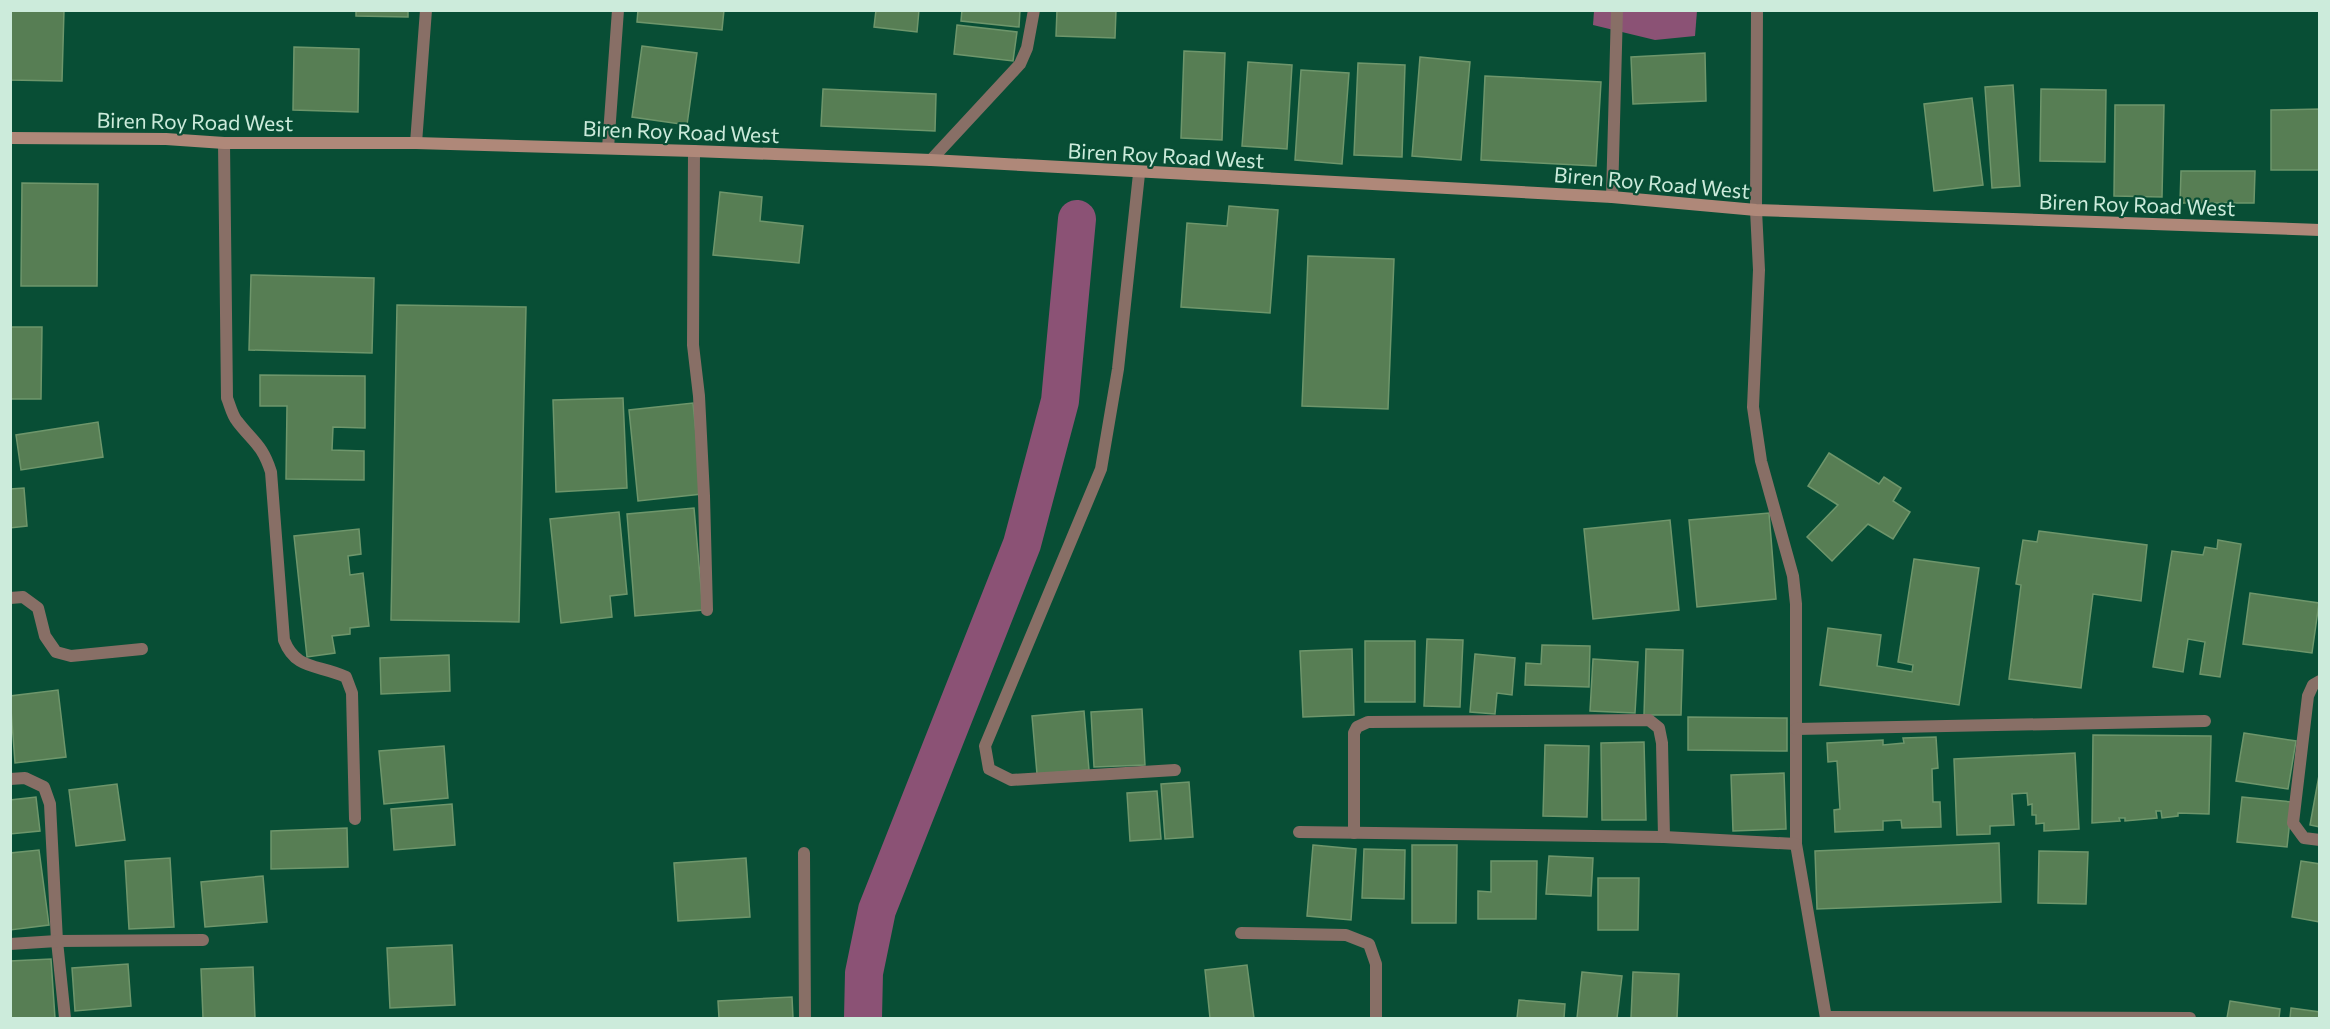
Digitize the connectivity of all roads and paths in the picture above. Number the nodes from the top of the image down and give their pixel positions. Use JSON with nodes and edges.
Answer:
{"nodes":[{"id":1,"x":426,"y":10,"type":"edge"},
{"id":2,"x":618,"y":10,"type":"edge"},
{"id":3,"x":1034,"y":10,"type":"edge"},
{"id":4,"x":1617,"y":10,"type":"edge"},
{"id":5,"x":1757,"y":10,"type":"edge"},
{"id":6,"x":10,"y":138,"type":"edge"},
{"id":7,"x":416,"y":142,"type":"junction"},
{"id":8,"x":224,"y":143,"type":"junction"},
{"id":9,"x":608,"y":148,"type":"junction"},
{"id":10,"x":694,"y":150,"type":"junction"},
{"id":11,"x":931,"y":160,"type":"junction"},
{"id":12,"x":1139,"y":174,"type":"junction"},
{"id":13,"x":1612,"y":197,"type":"junction"},
{"id":14,"x":1756,"y":210,"type":"junction"},
{"id":15,"x":2319,"y":230,"type":"edge"},
{"id":16,"x":10,"y":598,"type":"edge"},
{"id":17,"x":707,"y":610,"type":"dead end"},
{"id":18,"x":142,"y":649,"type":"dead end"},
{"id":19,"x":2319,"y":681,"type":"edge"},
{"id":20,"x":2205,"y":721,"type":"dead end"},
{"id":21,"x":1796,"y":729,"type":"junction"},
{"id":22,"x":1175,"y":770,"type":"dead end"},
{"id":23,"x":10,"y":779,"type":"edge"},
{"id":24,"x":355,"y":819,"type":"dead end"},
{"id":25,"x":1299,"y":832,"type":"dead end"},
{"id":26,"x":1354,"y":833,"type":"junction"},
{"id":27,"x":1664,"y":837,"type":"junction"},
{"id":28,"x":2319,"y":840,"type":"edge"},
{"id":29,"x":1796,"y":844,"type":"junction"},
{"id":30,"x":804,"y":853,"type":"dead end"},
{"id":31,"x":1241,"y":933,"type":"dead end"},
{"id":32,"x":203,"y":940,"type":"dead end"},
{"id":33,"x":57,"y":941,"type":"junction"},
{"id":34,"x":10,"y":944,"type":"edge"},
{"id":35,"x":65,"y":1018,"type":"edge"},
{"id":36,"x":805,"y":1018,"type":"edge"},
{"id":37,"x":1376,"y":1018,"type":"edge"},
{"id":38,"x":1826,"y":1018,"type":"edge"},
{"id":39,"x":2190,"y":1018,"type":"edge"}],
"edges":[{"from":1,"to":7,"type":"street"},
{"from":2,"to":9,"type":"street"},
{"from":3,"to":11,"type":"street"},
{"from":4,"to":13,"type":"street"},
{"from":5,"to":14,"type":"street"},
{"from":6,"to":8,"type":"main road","name":"Biren Roy Road West"},
{"from":7,"to":8,"type":"main road","name":"Biren Roy Road West"},
{"from":7,"to":9,"type":"main road","name":"Biren Roy Road West"},
{"from":8,"to":24,"type":"street"},
{"from":9,"to":10,"type":"main road","name":"Biren Roy Road West"},
{"from":10,"to":11,"type":"main road","name":"Biren Roy Road West"},
{"from":10,"to":17,"type":"street"},
{"from":11,"to":12,"type":"main road","name":"Biren Roy Road West"},
{"from":12,"to":13,"type":"main road","name":"Biren Roy Road West"},
{"from":12,"to":22,"type":"street"},
{"from":13,"to":14,"type":"main road","name":"Biren Roy Road West"},
{"from":14,"to":15,"type":"main road","name":"Biren Roy Road West"},
{"from":14,"to":21,"type":"street"},
{"from":16,"to":18,"type":"street"},
{"from":19,"to":28,"type":"street"},
{"from":20,"to":21,"type":"street"},
{"from":21,"to":29,"type":"street"},
{"from":23,"to":33,"type":"street"},
{"from":25,"to":26,"type":"street"},
{"from":26,"to":27,"type":"street"},
{"from":26,"to":27,"type":"street"},
{"from":27,"to":29,"type":"street"},
{"from":29,"to":38,"type":"street"},
{"from":30,"to":36,"type":"street"},
{"from":31,"to":37,"type":"street"},
{"from":32,"to":33,"type":"street"},
{"from":33,"to":34,"type":"street"},
{"from":33,"to":35,"type":"street"},
{"from":38,"to":39,"type":"street"}]}
